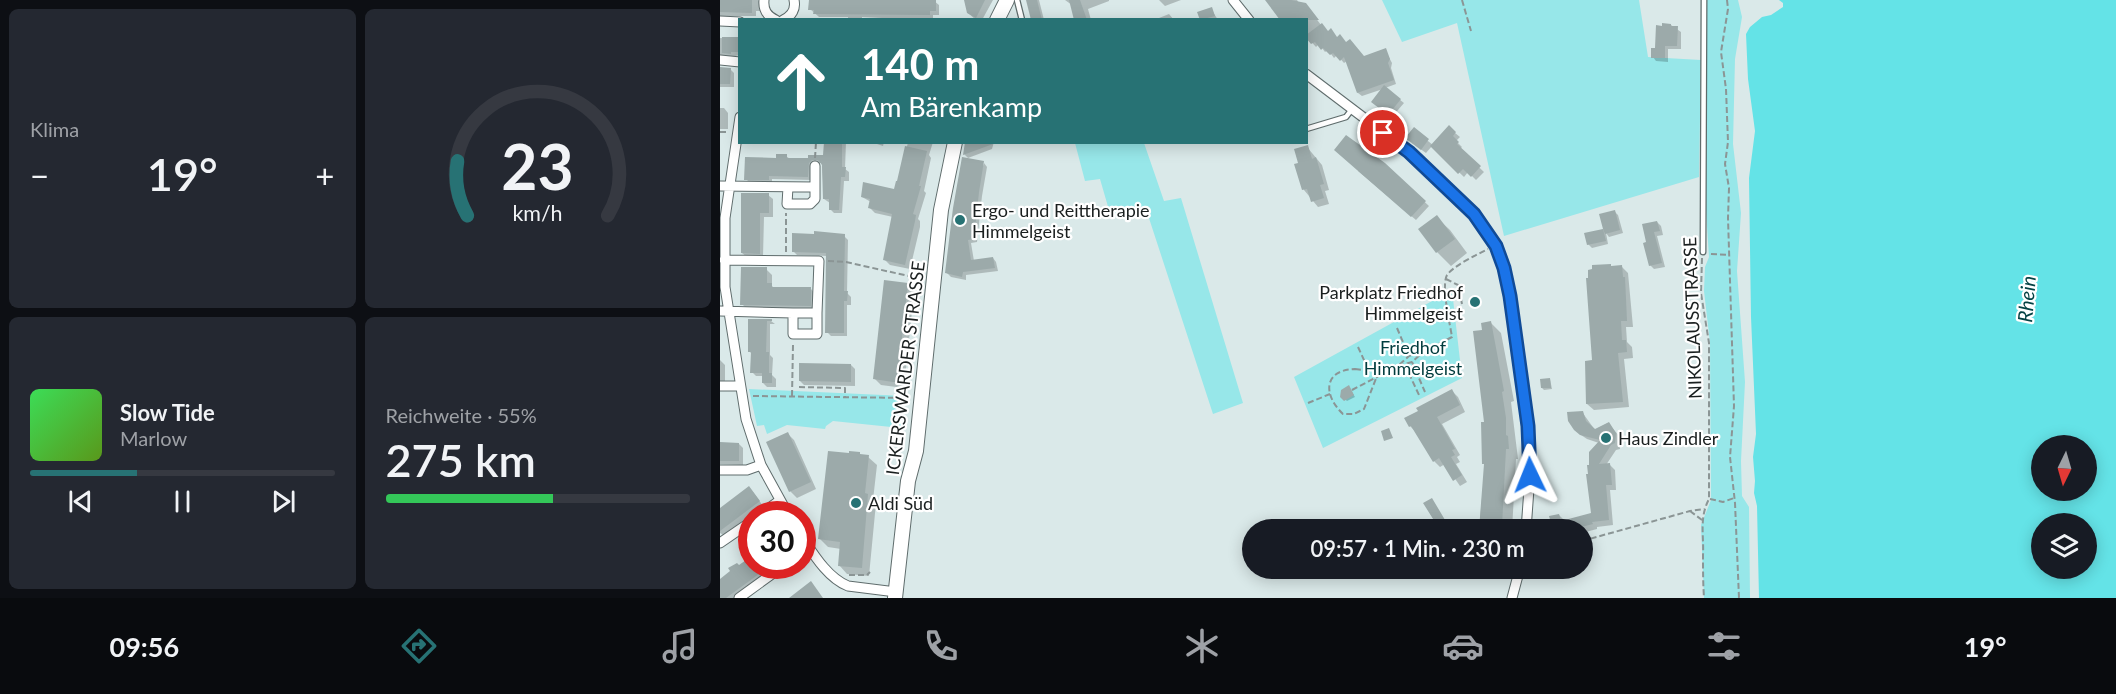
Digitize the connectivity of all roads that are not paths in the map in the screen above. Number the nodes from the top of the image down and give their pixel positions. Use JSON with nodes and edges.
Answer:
{"nodes":[{"id":1,"x":764,"y":0,"type":"edge"},
{"id":2,"x":794,"y":0,"type":"edge"},
{"id":3,"x":1007,"y":0,"type":"edge"},
{"id":4,"x":1017,"y":0,"type":"edge"},
{"id":5,"x":1233,"y":0,"type":"edge"},
{"id":6,"x":1704,"y":0,"type":"edge"},
{"id":7,"x":771,"y":18,"type":"edge"},
{"id":8,"x":789,"y":18,"type":"edge"},
{"id":9,"x":998,"y":18,"type":"edge"},
{"id":10,"x":1022,"y":18,"type":"edge"},
{"id":11,"x":1247,"y":18,"type":"edge"},
{"id":12,"x":720,"y":21,"type":"edge"},
{"id":13,"x":738,"y":21,"type":"edge"},
{"id":14,"x":720,"y":60,"type":"edge"},
{"id":15,"x":738,"y":62,"type":"edge"},
{"id":16,"x":1308,"y":76,"type":"edge"},
{"id":17,"x":1352,"y":109,"type":"junction"},
{"id":18,"x":1308,"y":128,"type":"edge"},
{"id":19,"x":738,"y":131,"type":"edge"},
{"id":20,"x":955,"y":144,"type":"edge"},
{"id":21,"x":815,"y":166,"type":"road end"},
{"id":22,"x":720,"y":186,"type":"edge"},
{"id":23,"x":731,"y":186,"type":"junction"},
{"id":24,"x":788,"y":187,"type":"junction"},
{"id":25,"x":815,"y":187,"type":"junction"},
{"id":26,"x":1703,"y":252,"type":"road end"},
{"id":27,"x":724,"y":260,"type":"junction"},
{"id":28,"x":724,"y":311,"type":"edge"},
{"id":29,"x":793,"y":313,"type":"junction"},
{"id":30,"x":817,"y":313,"type":"junction"},
{"id":31,"x":720,"y":386,"type":"edge"},
{"id":32,"x":741,"y":391,"type":"junction"},
{"id":33,"x":761,"y":465,"type":"junction"},
{"id":34,"x":720,"y":470,"type":"edge"},
{"id":35,"x":779,"y":501,"type":"edge"},
{"id":36,"x":1528,"y":519,"type":"edge"},
{"id":37,"x":738,"y":531,"type":"edge"},
{"id":38,"x":720,"y":543,"type":"edge"},
{"id":39,"x":816,"y":559,"type":"edge"},
{"id":40,"x":765,"y":579,"type":"edge"},
{"id":41,"x":1517,"y":579,"type":"edge"},
{"id":42,"x":896,"y":595,"type":"edge"},
{"id":43,"x":739,"y":598,"type":"edge"},
{"id":44,"x":1512,"y":598,"type":"edge"}],
"edges":[{"from":1,"to":7,"type":"street"},
{"from":2,"to":8,"type":"street"},
{"from":3,"to":9,"type":"street"},
{"from":4,"to":10,"type":"lane"},
{"from":5,"to":11,"type":"street"},
{"from":6,"to":26,"type":"lane","name":"NIKOLAUSSTRASSE"},
{"from":12,"to":13,"type":"street"},
{"from":14,"to":15,"type":"street"},
{"from":16,"to":17,"type":"street"},
{"from":17,"to":18,"type":"lane"},
{"from":17,"to":36,"type":"street"},
{"from":19,"to":23,"type":"street"},
{"from":20,"to":42,"type":"street","name":"ICKERSWARDER STRASSE"},
{"from":21,"to":25,"type":"street"},
{"from":22,"to":23,"type":"street"},
{"from":23,"to":24,"type":"street"},
{"from":23,"to":27,"type":"street"},
{"from":24,"to":25,"type":"street"},
{"from":24,"to":25,"type":"street"},
{"from":27,"to":28,"type":"street"},
{"from":27,"to":30,"type":"street"},
{"from":28,"to":29,"type":"street"},
{"from":28,"to":32,"type":"street"},
{"from":29,"to":30,"type":"street"},
{"from":29,"to":30,"type":"street"},
{"from":31,"to":32,"type":"street"},
{"from":32,"to":33,"type":"street"},
{"from":33,"to":34,"type":"street"},
{"from":33,"to":35,"type":"street"},
{"from":37,"to":38,"type":"street"},
{"from":39,"to":42,"type":"street"},
{"from":40,"to":43,"type":"street"},
{"from":41,"to":44,"type":"street"}]}
